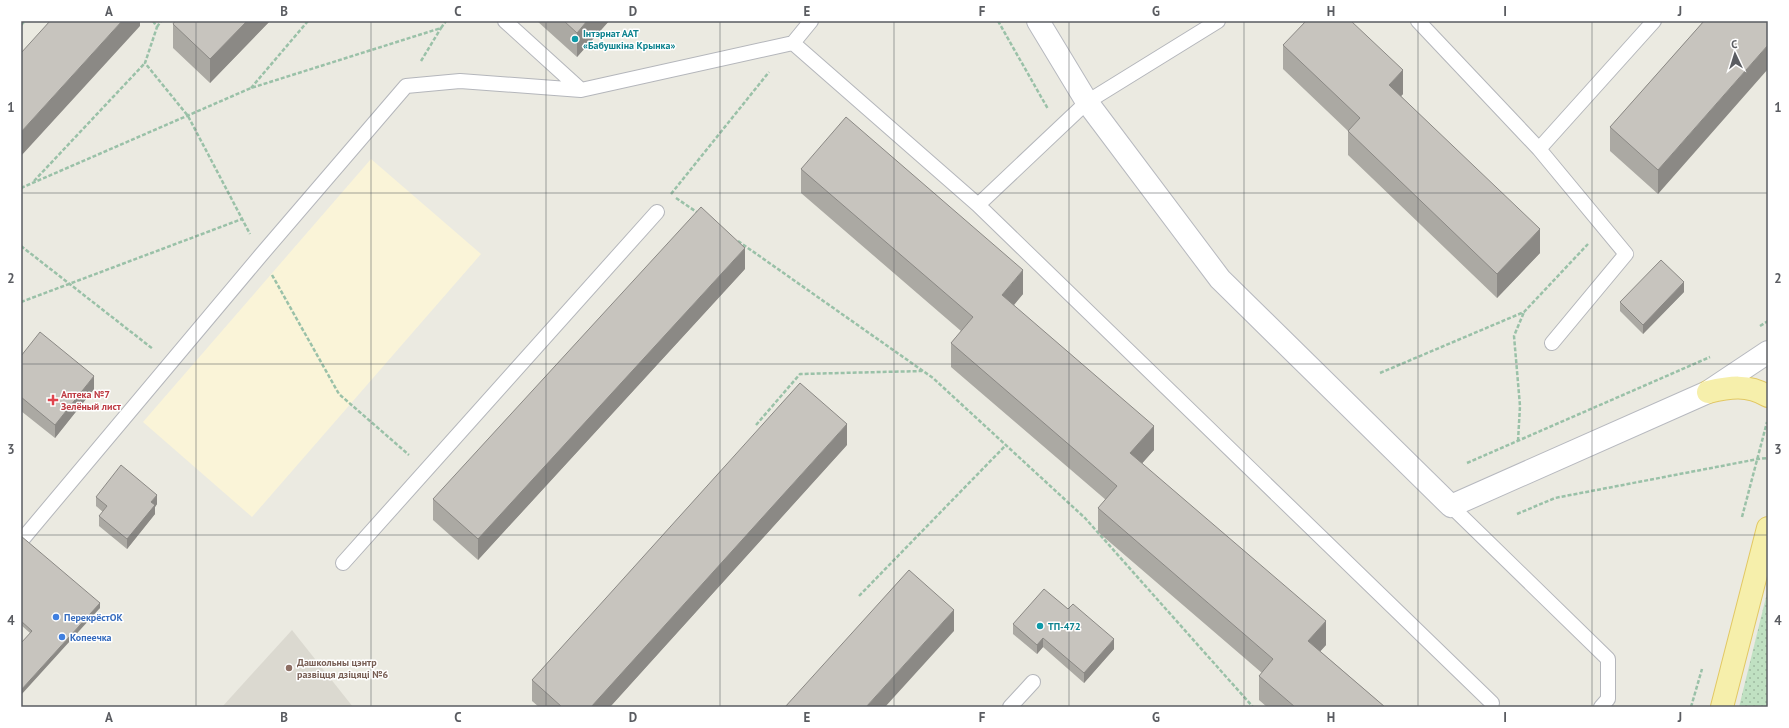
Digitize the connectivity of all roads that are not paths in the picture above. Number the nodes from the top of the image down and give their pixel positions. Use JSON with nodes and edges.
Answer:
{"nodes":[{"id":1,"x":505,"y":21,"type":"edge"},
{"id":2,"x":811,"y":21,"type":"edge"},
{"id":3,"x":1038,"y":21,"type":"edge"},
{"id":4,"x":1218,"y":21,"type":"edge"},
{"id":5,"x":1418,"y":21,"type":"edge"},
{"id":6,"x":1654,"y":21,"type":"edge"},
{"id":7,"x":793,"y":43,"type":"junction"},
{"id":8,"x":581,"y":90,"type":"junction"},
{"id":9,"x":1087,"y":102,"type":"junction"},
{"id":10,"x":1539,"y":149,"type":"junction"},
{"id":11,"x":978,"y":205,"type":"junction"},
{"id":12,"x":657,"y":212,"type":"road end"},
{"id":13,"x":1552,"y":343,"type":"dead end"},
{"id":14,"x":1768,"y":352,"type":"edge"},
{"id":15,"x":1708,"y":392,"type":"junction"},
{"id":16,"x":1768,"y":396,"type":"edge"},
{"id":17,"x":1451,"y":506,"type":"junction"},
{"id":18,"x":1768,"y":528,"type":"edge"},
{"id":19,"x":21,"y":541,"type":"edge"},
{"id":20,"x":343,"y":562,"type":"dead end"},
{"id":21,"x":1033,"y":682,"type":"dead end"},
{"id":22,"x":1492,"y":703,"type":"dead end"},
{"id":23,"x":1010,"y":707,"type":"edge"},
{"id":24,"x":1602,"y":707,"type":"edge"},
{"id":25,"x":1722,"y":707,"type":"edge"}],
"edges":[{"from":1,"to":8,"type":"lane"},
{"from":2,"to":7,"type":"lane"},
{"from":3,"to":9,"type":"street"},
{"from":4,"to":9,"type":"lane"},
{"from":5,"to":10,"type":"lane"},
{"from":6,"to":10,"type":"lane"},
{"from":7,"to":8,"type":"lane"},
{"from":7,"to":11,"type":"lane"},
{"from":8,"to":19,"type":"lane"},
{"from":9,"to":11,"type":"lane"},
{"from":9,"to":17,"type":"street"},
{"from":10,"to":13,"type":"lane"},
{"from":11,"to":22,"type":"lane"},
{"from":12,"to":20,"type":"lane"},
{"from":14,"to":15,"type":"street"},
{"from":15,"to":16,"type":"main road"},
{"from":15,"to":17,"type":"street"},
{"from":17,"to":24,"type":"lane"},
{"from":18,"to":25,"type":"main road"},
{"from":21,"to":23,"type":"lane"}]}
